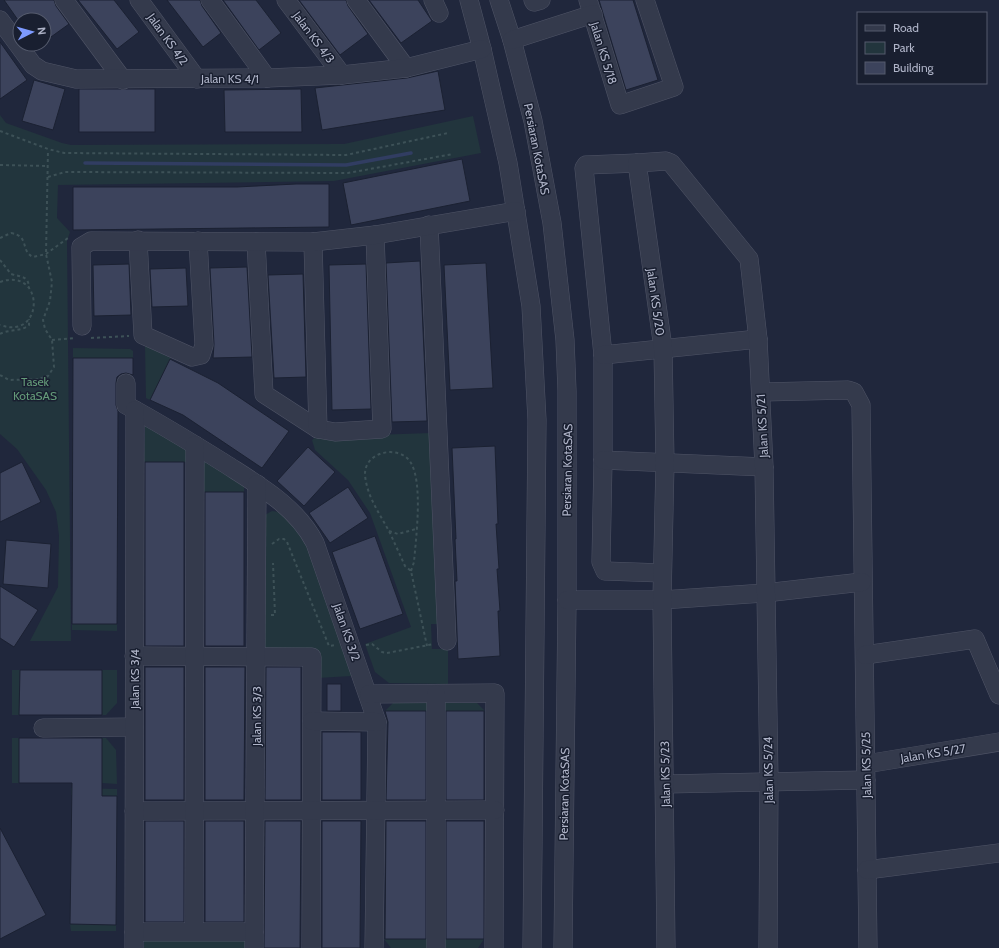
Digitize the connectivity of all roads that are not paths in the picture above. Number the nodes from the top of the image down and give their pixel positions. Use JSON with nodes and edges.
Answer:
{"nodes":[{"id":1,"x":64,"y":0,"type":"edge"},
{"id":2,"x":139,"y":0,"type":"edge"},
{"id":3,"x":210,"y":0,"type":"edge"},
{"id":4,"x":286,"y":0,"type":"edge"},
{"id":5,"x":356,"y":0,"type":"edge"},
{"id":6,"x":469,"y":0,"type":"edge"},
{"id":7,"x":499,"y":0,"type":"edge"},
{"id":8,"x":533,"y":0,"type":"edge"},
{"id":9,"x":542,"y":0,"type":"edge"},
{"id":10,"x":645,"y":0,"type":"edge"},
{"id":11,"x":590,"y":7,"type":"edge"},
{"id":12,"x":0,"y":20,"type":"edge"},
{"id":13,"x":512,"y":40,"type":"junction"},
{"id":14,"x":482,"y":49,"type":"junction"},
{"id":15,"x":406,"y":68,"type":"junction"},
{"id":16,"x":342,"y":75,"type":"junction"},
{"id":17,"x":197,"y":78,"type":"junction"},
{"id":18,"x":267,"y":78,"type":"junction"},
{"id":19,"x":123,"y":80,"type":"junction"},
{"id":20,"x":637,"y":163,"type":"junction"},
{"id":21,"x":516,"y":211,"type":"junction"},
{"id":22,"x":429,"y":225,"type":"junction"},
{"id":23,"x":375,"y":235,"type":"junction"},
{"id":24,"x":138,"y":240,"type":"junction"},
{"id":25,"x":198,"y":241,"type":"junction"},
{"id":26,"x":256,"y":242,"type":"junction"},
{"id":27,"x":313,"y":242,"type":"junction"},
{"id":28,"x":85,"y":334,"type":"road end"},
{"id":29,"x":758,"y":339,"type":"junction"},
{"id":30,"x":663,"y":348,"type":"junction"},
{"id":31,"x":603,"y":355,"type":"junction"},
{"id":32,"x":126,"y":383,"type":"dead end"},
{"id":33,"x":761,"y":392,"type":"junction"},
{"id":34,"x":135,"y":410,"type":"junction"},
{"id":35,"x":318,"y":429,"type":"junction"},
{"id":36,"x":195,"y":445,"type":"junction"},
{"id":37,"x":604,"y":460,"type":"junction"},
{"id":38,"x":665,"y":463,"type":"junction"},
{"id":39,"x":764,"y":467,"type":"junction"},
{"id":40,"x":257,"y":484,"type":"junction"},
{"id":41,"x":662,"y":572,"type":"junction"},
{"id":42,"x":862,"y":582,"type":"junction"},
{"id":43,"x":765,"y":593,"type":"junction"},
{"id":44,"x":567,"y":600,"type":"junction"},
{"id":45,"x":662,"y":600,"type":"junction"},
{"id":46,"x":447,"y":641,"type":"road end"},
{"id":47,"x":134,"y":656,"type":"junction"},
{"id":48,"x":256,"y":656,"type":"junction"},
{"id":49,"x":865,"y":656,"type":"junction"},
{"id":50,"x":195,"y":657,"type":"junction"},
{"id":51,"x":369,"y":694,"type":"junction"},
{"id":52,"x":436,"y":694,"type":"junction"},
{"id":53,"x":999,"y":695,"type":"edge"},
{"id":54,"x":312,"y":721,"type":"junction"},
{"id":55,"x":377,"y":722,"type":"junction"},
{"id":56,"x":134,"y":727,"type":"junction"},
{"id":57,"x":43,"y":728,"type":"dead end"},
{"id":58,"x":999,"y":742,"type":"edge"},
{"id":59,"x":866,"y":772,"type":"junction"},
{"id":60,"x":769,"y":782,"type":"junction"},
{"id":61,"x":665,"y":784,"type":"junction"},
{"id":62,"x":194,"y":810,"type":"junction"},
{"id":63,"x":311,"y":810,"type":"junction"},
{"id":64,"x":376,"y":810,"type":"junction"},
{"id":65,"x":436,"y":810,"type":"junction"},
{"id":66,"x":495,"y":810,"type":"junction"},
{"id":67,"x":134,"y":811,"type":"junction"},
{"id":68,"x":255,"y":811,"type":"junction"},
{"id":69,"x":999,"y":853,"type":"edge"},
{"id":70,"x":867,"y":870,"type":"junction"},
{"id":71,"x":194,"y":931,"type":"junction"},
{"id":72,"x":134,"y":940,"type":"edge"},
{"id":73,"x":254,"y":940,"type":"edge"},
{"id":74,"x":311,"y":948,"type":"edge"},
{"id":75,"x":374,"y":948,"type":"edge"},
{"id":76,"x":436,"y":948,"type":"edge"},
{"id":77,"x":494,"y":948,"type":"edge"},
{"id":78,"x":532,"y":948,"type":"edge"},
{"id":79,"x":563,"y":948,"type":"edge"},
{"id":80,"x":666,"y":948,"type":"edge"},
{"id":81,"x":768,"y":948,"type":"edge"},
{"id":82,"x":868,"y":948,"type":"edge"}],
"edges":[{"from":1,"to":19,"type":"street"},
{"from":2,"to":17,"type":"street","name":"Jalan KS 4/2"},
{"from":3,"to":18,"type":"street"},
{"from":4,"to":16,"type":"street","name":"Jalan KS 4/3"},
{"from":5,"to":15,"type":"street"},
{"from":6,"to":14,"type":"street"},
{"from":7,"to":13,"type":"street","name":"Persiaran KotaSAS"},
{"from":8,"to":9,"type":"street"},
{"from":10,"to":11,"type":"street","name":"Jalan KS 5/18"},
{"from":11,"to":13,"type":"street"},
{"from":12,"to":19,"type":"street","name":"Jalan KS 4/1"},
{"from":13,"to":44,"type":"street","name":"Persiaran KotaSAS"},
{"from":14,"to":15,"type":"street","name":"Jalan KS 4/1"},
{"from":14,"to":21,"type":"street"},
{"from":15,"to":16,"type":"street","name":"Jalan KS 4/1"},
{"from":16,"to":18,"type":"street","name":"Jalan KS 4/1"},
{"from":17,"to":18,"type":"street","name":"Jalan KS 4/1"},
{"from":17,"to":19,"type":"street","name":"Jalan KS 4/1"},
{"from":20,"to":29,"type":"street","name":"Jalan KS 5/21"},
{"from":20,"to":30,"type":"street","name":"Jalan KS 5/20"},
{"from":20,"to":31,"type":"street"},
{"from":21,"to":22,"type":"street"},
{"from":21,"to":78,"type":"street"},
{"from":22,"to":23,"type":"street"},
{"from":22,"to":46,"type":"street"},
{"from":23,"to":27,"type":"street"},
{"from":23,"to":35,"type":"street"},
{"from":24,"to":25,"type":"street"},
{"from":24,"to":25,"type":"street"},
{"from":24,"to":28,"type":"street"},
{"from":25,"to":26,"type":"street"},
{"from":26,"to":27,"type":"street"},
{"from":26,"to":35,"type":"street"},
{"from":27,"to":35,"type":"street"},
{"from":29,"to":30,"type":"street"},
{"from":29,"to":33,"type":"street","name":"Jalan KS 5/21"},
{"from":30,"to":31,"type":"street"},
{"from":30,"to":38,"type":"street","name":"Jalan KS 5/20"},
{"from":31,"to":37,"type":"street"},
{"from":32,"to":34,"type":"street"},
{"from":33,"to":39,"type":"street","name":"Jalan KS 5/21"},
{"from":33,"to":42,"type":"street","name":"Jalan KS 5/25"},
{"from":34,"to":36,"type":"street","name":"Jalan KS 3/2"},
{"from":34,"to":47,"type":"street","name":"Jalan KS 3/4"},
{"from":36,"to":40,"type":"street","name":"Jalan KS 3/2"},
{"from":36,"to":50,"type":"street"},
{"from":37,"to":38,"type":"street"},
{"from":37,"to":41,"type":"street"},
{"from":38,"to":39,"type":"street"},
{"from":38,"to":41,"type":"street","name":"Jalan KS 5/20"},
{"from":39,"to":43,"type":"street","name":"Jalan KS 5/21"},
{"from":40,"to":48,"type":"street","name":"Jalan KS 3/3"},
{"from":40,"to":51,"type":"street","name":"Jalan KS 3/2"},
{"from":41,"to":45,"type":"street","name":"Jalan KS 5/20"},
{"from":42,"to":43,"type":"street"},
{"from":42,"to":49,"type":"street","name":"Jalan KS 5/25"},
{"from":43,"to":45,"type":"street"},
{"from":43,"to":60,"type":"street","name":"Jalan KS 5/24"},
{"from":44,"to":45,"type":"street"},
{"from":44,"to":79,"type":"street","name":"Persiaran KotaSAS"},
{"from":45,"to":61,"type":"street","name":"Jalan KS 5/23"},
{"from":47,"to":50,"type":"street"},
{"from":47,"to":56,"type":"street","name":"Jalan KS 3/4"},
{"from":48,"to":50,"type":"street"},
{"from":48,"to":54,"type":"street"},
{"from":48,"to":68,"type":"street","name":"Jalan KS 3/3"},
{"from":49,"to":53,"type":"street"},
{"from":49,"to":59,"type":"street","name":"Jalan KS 5/25"},
{"from":50,"to":62,"type":"street"},
{"from":51,"to":52,"type":"street"},
{"from":51,"to":55,"type":"street","name":"Jalan KS 3/2"},
{"from":52,"to":65,"type":"street"},
{"from":52,"to":66,"type":"street"},
{"from":54,"to":55,"type":"street"},
{"from":54,"to":63,"type":"street"},
{"from":55,"to":64,"type":"street","name":"Jalan KS 3/2"},
{"from":56,"to":57,"type":"street"},
{"from":56,"to":67,"type":"street","name":"Jalan KS 3/4"},
{"from":58,"to":59,"type":"street","name":"Jalan KS 5/27"},
{"from":59,"to":60,"type":"street","name":"Jalan KS 5/27"},
{"from":59,"to":70,"type":"street","name":"Jalan KS 5/25"},
{"from":60,"to":61,"type":"street","name":"Jalan KS 5/27"},
{"from":60,"to":81,"type":"street","name":"Jalan KS 5/24"},
{"from":61,"to":80,"type":"street","name":"Jalan KS 5/23"},
{"from":62,"to":67,"type":"street"},
{"from":62,"to":68,"type":"street"},
{"from":62,"to":71,"type":"street"},
{"from":63,"to":64,"type":"street"},
{"from":63,"to":68,"type":"street"},
{"from":63,"to":74,"type":"street"},
{"from":64,"to":65,"type":"street"},
{"from":64,"to":75,"type":"street","name":"Jalan KS 3/2"},
{"from":65,"to":66,"type":"street"},
{"from":65,"to":76,"type":"street"},
{"from":66,"to":77,"type":"street"},
{"from":67,"to":72,"type":"street","name":"Jalan KS 3/4"},
{"from":68,"to":73,"type":"street","name":"Jalan KS 3/3"},
{"from":69,"to":70,"type":"street"},
{"from":70,"to":82,"type":"street","name":"Jalan KS 5/25"},
{"from":71,"to":72,"type":"street"},
{"from":71,"to":73,"type":"street"}]}
